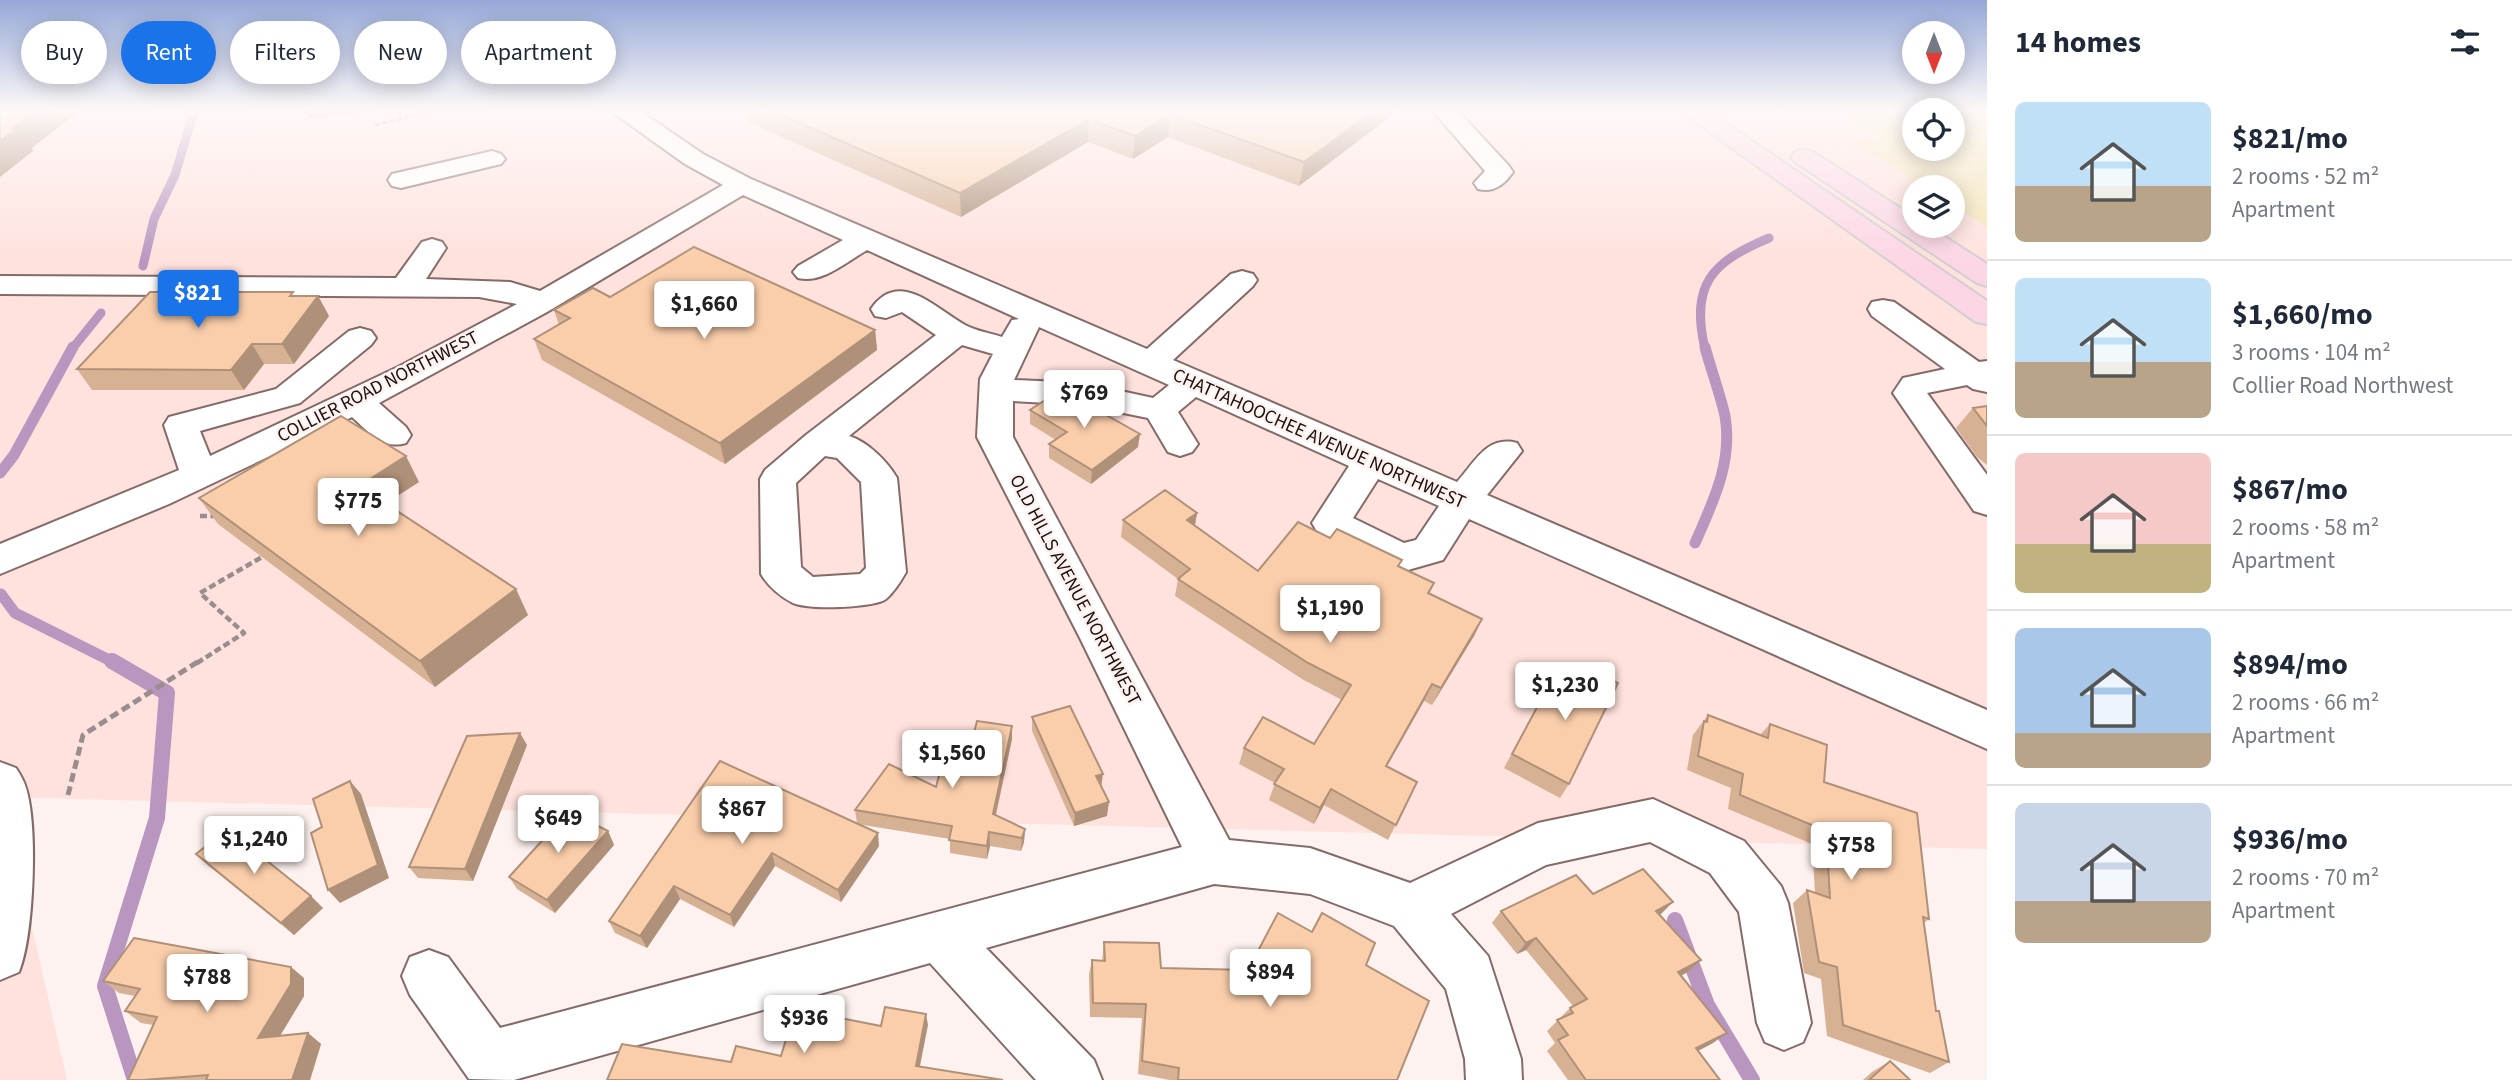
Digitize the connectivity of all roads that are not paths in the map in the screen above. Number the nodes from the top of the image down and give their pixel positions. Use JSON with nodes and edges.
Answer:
{"nodes":[{"id":1,"x":482,"y":161,"type":"edge"},
{"id":2,"x":699,"y":161,"type":"edge"},
{"id":3,"x":1490,"y":161,"type":"edge"},
{"id":4,"x":1765,"y":161,"type":"edge"},
{"id":5,"x":1811,"y":161,"type":"edge"},
{"id":6,"x":401,"y":180,"type":"dead end"},
{"id":7,"x":1487,"y":183,"type":"dead end"},
{"id":8,"x":741,"y":185,"type":"junction"},
{"id":9,"x":864,"y":240,"type":"junction"},
{"id":10,"x":432,"y":248,"type":"dead end"},
{"id":11,"x":808,"y":272,"type":"dead end"},
{"id":12,"x":1987,"y":277,"type":"edge"},
{"id":13,"x":1242,"y":280,"type":"dead end"},
{"id":14,"x":0,"y":285,"type":"edge"},
{"id":15,"x":405,"y":288,"type":"junction"},
{"id":16,"x":542,"y":302,"type":"junction"},
{"id":17,"x":886,"y":309,"type":"dead end"},
{"id":18,"x":1884,"y":309,"type":"dead end"},
{"id":19,"x":1030,"y":313,"type":"junction"},
{"id":20,"x":1987,"y":315,"type":"edge"},
{"id":21,"x":957,"y":334,"type":"junction"},
{"id":22,"x":359,"y":338,"type":"dead end"},
{"id":23,"x":1012,"y":349,"type":"junction"},
{"id":24,"x":1149,"y":365,"type":"junction"},
{"id":25,"x":1983,"y":376,"type":"edge"},
{"id":26,"x":1192,"y":383,"type":"junction"},
{"id":27,"x":996,"y":390,"type":"junction"},
{"id":28,"x":354,"y":400,"type":"junction"},
{"id":29,"x":1160,"y":410,"type":"junction"},
{"id":30,"x":394,"y":435,"type":"dead end"},
{"id":31,"x":818,"y":443,"type":"dead end"},
{"id":32,"x":1180,"y":444,"type":"dead end"},
{"id":33,"x":1504,"y":451,"type":"dead end"},
{"id":34,"x":1371,"y":461,"type":"junction"},
{"id":35,"x":198,"y":474,"type":"junction"},
{"id":36,"x":1462,"y":501,"type":"junction"},
{"id":37,"x":1987,"y":502,"type":"edge"},
{"id":38,"x":0,"y":560,"type":"edge"},
{"id":39,"x":1987,"y":730,"type":"edge"},
{"id":40,"x":0,"y":782,"type":"edge"},
{"id":41,"x":1214,"y":861,"type":"junction"},
{"id":42,"x":1412,"y":908,"type":"junction"},
{"id":43,"x":940,"y":936,"type":"junction"},
{"id":44,"x":0,"y":954,"type":"edge"},
{"id":45,"x":429,"y":976,"type":"dead end"},
{"id":46,"x":1784,"y":1023,"type":"dead end"},
{"id":47,"x":487,"y":1070,"type":"edge"},
{"id":48,"x":1074,"y":1080,"type":"edge"},
{"id":49,"x":1494,"y":1080,"type":"edge"}],
"edges":[{"from":1,"to":6,"type":"street"},
{"from":2,"to":8,"type":"street","name":"CHATTAHOOCHEE AVENUE NORTHWEST"},
{"from":3,"to":7,"type":"street"},
{"from":4,"to":20,"type":"main road"},
{"from":5,"to":12,"type":"main road"},
{"from":8,"to":9,"type":"street","name":"CHATTAHOOCHEE AVENUE NORTHWEST"},
{"from":8,"to":16,"type":"street","name":"COLLIER ROAD NORTHWEST"},
{"from":9,"to":11,"type":"street"},
{"from":9,"to":19,"type":"street","name":"CHATTAHOOCHEE AVENUE NORTHWEST"},
{"from":10,"to":15,"type":"street"},
{"from":13,"to":24,"type":"street"},
{"from":14,"to":15,"type":"street"},
{"from":15,"to":16,"type":"street"},
{"from":16,"to":28,"type":"street","name":"COLLIER ROAD NORTHWEST"},
{"from":17,"to":21,"type":"street"},
{"from":18,"to":25,"type":"street"},
{"from":19,"to":23,"type":"street","name":"OLD HILLS AVENUE NORTHWEST"},
{"from":19,"to":24,"type":"street","name":"CHATTAHOOCHEE AVENUE NORTHWEST"},
{"from":21,"to":23,"type":"street"},
{"from":21,"to":31,"type":"street"},
{"from":22,"to":35,"type":"street"},
{"from":23,"to":27,"type":"street","name":"OLD HILLS AVENUE NORTHWEST"},
{"from":24,"to":26,"type":"street","name":"CHATTAHOOCHEE AVENUE NORTHWEST"},
{"from":25,"to":37,"type":"street"},
{"from":26,"to":29,"type":"street"},
{"from":26,"to":34,"type":"street","name":"CHATTAHOOCHEE AVENUE NORTHWEST"},
{"from":27,"to":29,"type":"street"},
{"from":27,"to":41,"type":"street","name":"OLD HILLS AVENUE NORTHWEST"},
{"from":28,"to":30,"type":"street"},
{"from":28,"to":35,"type":"street","name":"COLLIER ROAD NORTHWEST"},
{"from":29,"to":32,"type":"street"},
{"from":33,"to":36,"type":"street"},
{"from":34,"to":36,"type":"street","name":"CHATTAHOOCHEE AVENUE NORTHWEST"},
{"from":34,"to":36,"type":"street"},
{"from":35,"to":38,"type":"street","name":"COLLIER ROAD NORTHWEST"},
{"from":36,"to":39,"type":"street","name":"CHATTAHOOCHEE AVENUE NORTHWEST"},
{"from":40,"to":44,"type":"street"},
{"from":41,"to":42,"type":"street"},
{"from":41,"to":43,"type":"street"},
{"from":42,"to":46,"type":"street"},
{"from":42,"to":49,"type":"street"},
{"from":43,"to":47,"type":"street"},
{"from":43,"to":48,"type":"street"},
{"from":45,"to":47,"type":"street"}]}
